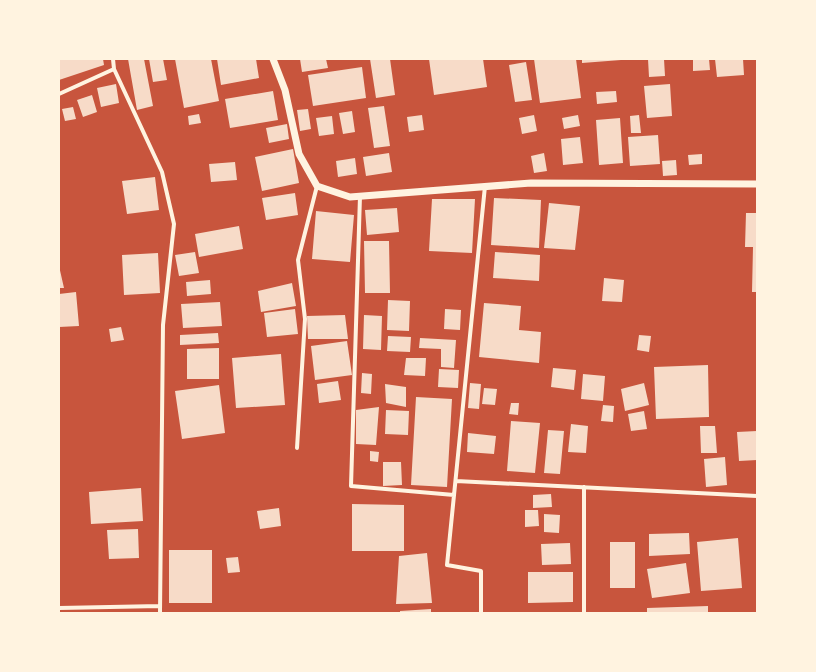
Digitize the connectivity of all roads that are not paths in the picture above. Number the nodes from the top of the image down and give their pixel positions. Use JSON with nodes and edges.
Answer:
{"nodes":[{"id":1,"x":113,"y":59,"type":"edge"},
{"id":2,"x":273,"y":59,"type":"edge"},
{"id":3,"x":114,"y":69,"type":"junction"},
{"id":4,"x":59,"y":94,"type":"edge"},
{"id":5,"x":757,"y":184,"type":"edge"},
{"id":6,"x":317,"y":186,"type":"junction"},
{"id":7,"x":485,"y":186,"type":"junction"},
{"id":8,"x":360,"y":196,"type":"junction"},
{"id":9,"x":297,"y":448,"type":"dead end"},
{"id":10,"x":456,"y":481,"type":"junction"},
{"id":11,"x":584,"y":487,"type":"junction"},
{"id":12,"x":454,"y":495,"type":"junction"},
{"id":13,"x":757,"y":496,"type":"edge"},
{"id":14,"x":160,"y":606,"type":"junction"},
{"id":15,"x":59,"y":608,"type":"edge"},
{"id":16,"x":160,"y":613,"type":"edge"},
{"id":17,"x":481,"y":613,"type":"edge"},
{"id":18,"x":584,"y":613,"type":"edge"}],
"edges":[{"from":1,"to":3,"type":"street"},
{"from":2,"to":6,"type":"street"},
{"from":3,"to":4,"type":"street"},
{"from":3,"to":14,"type":"street"},
{"from":5,"to":7,"type":"street"},
{"from":6,"to":8,"type":"street"},
{"from":6,"to":9,"type":"street"},
{"from":7,"to":8,"type":"street"},
{"from":7,"to":10,"type":"street"},
{"from":8,"to":12,"type":"street"},
{"from":10,"to":11,"type":"street"},
{"from":10,"to":12,"type":"street"},
{"from":11,"to":13,"type":"street"},
{"from":11,"to":18,"type":"street"},
{"from":12,"to":17,"type":"street"},
{"from":14,"to":15,"type":"street"},
{"from":14,"to":16,"type":"street"}]}
